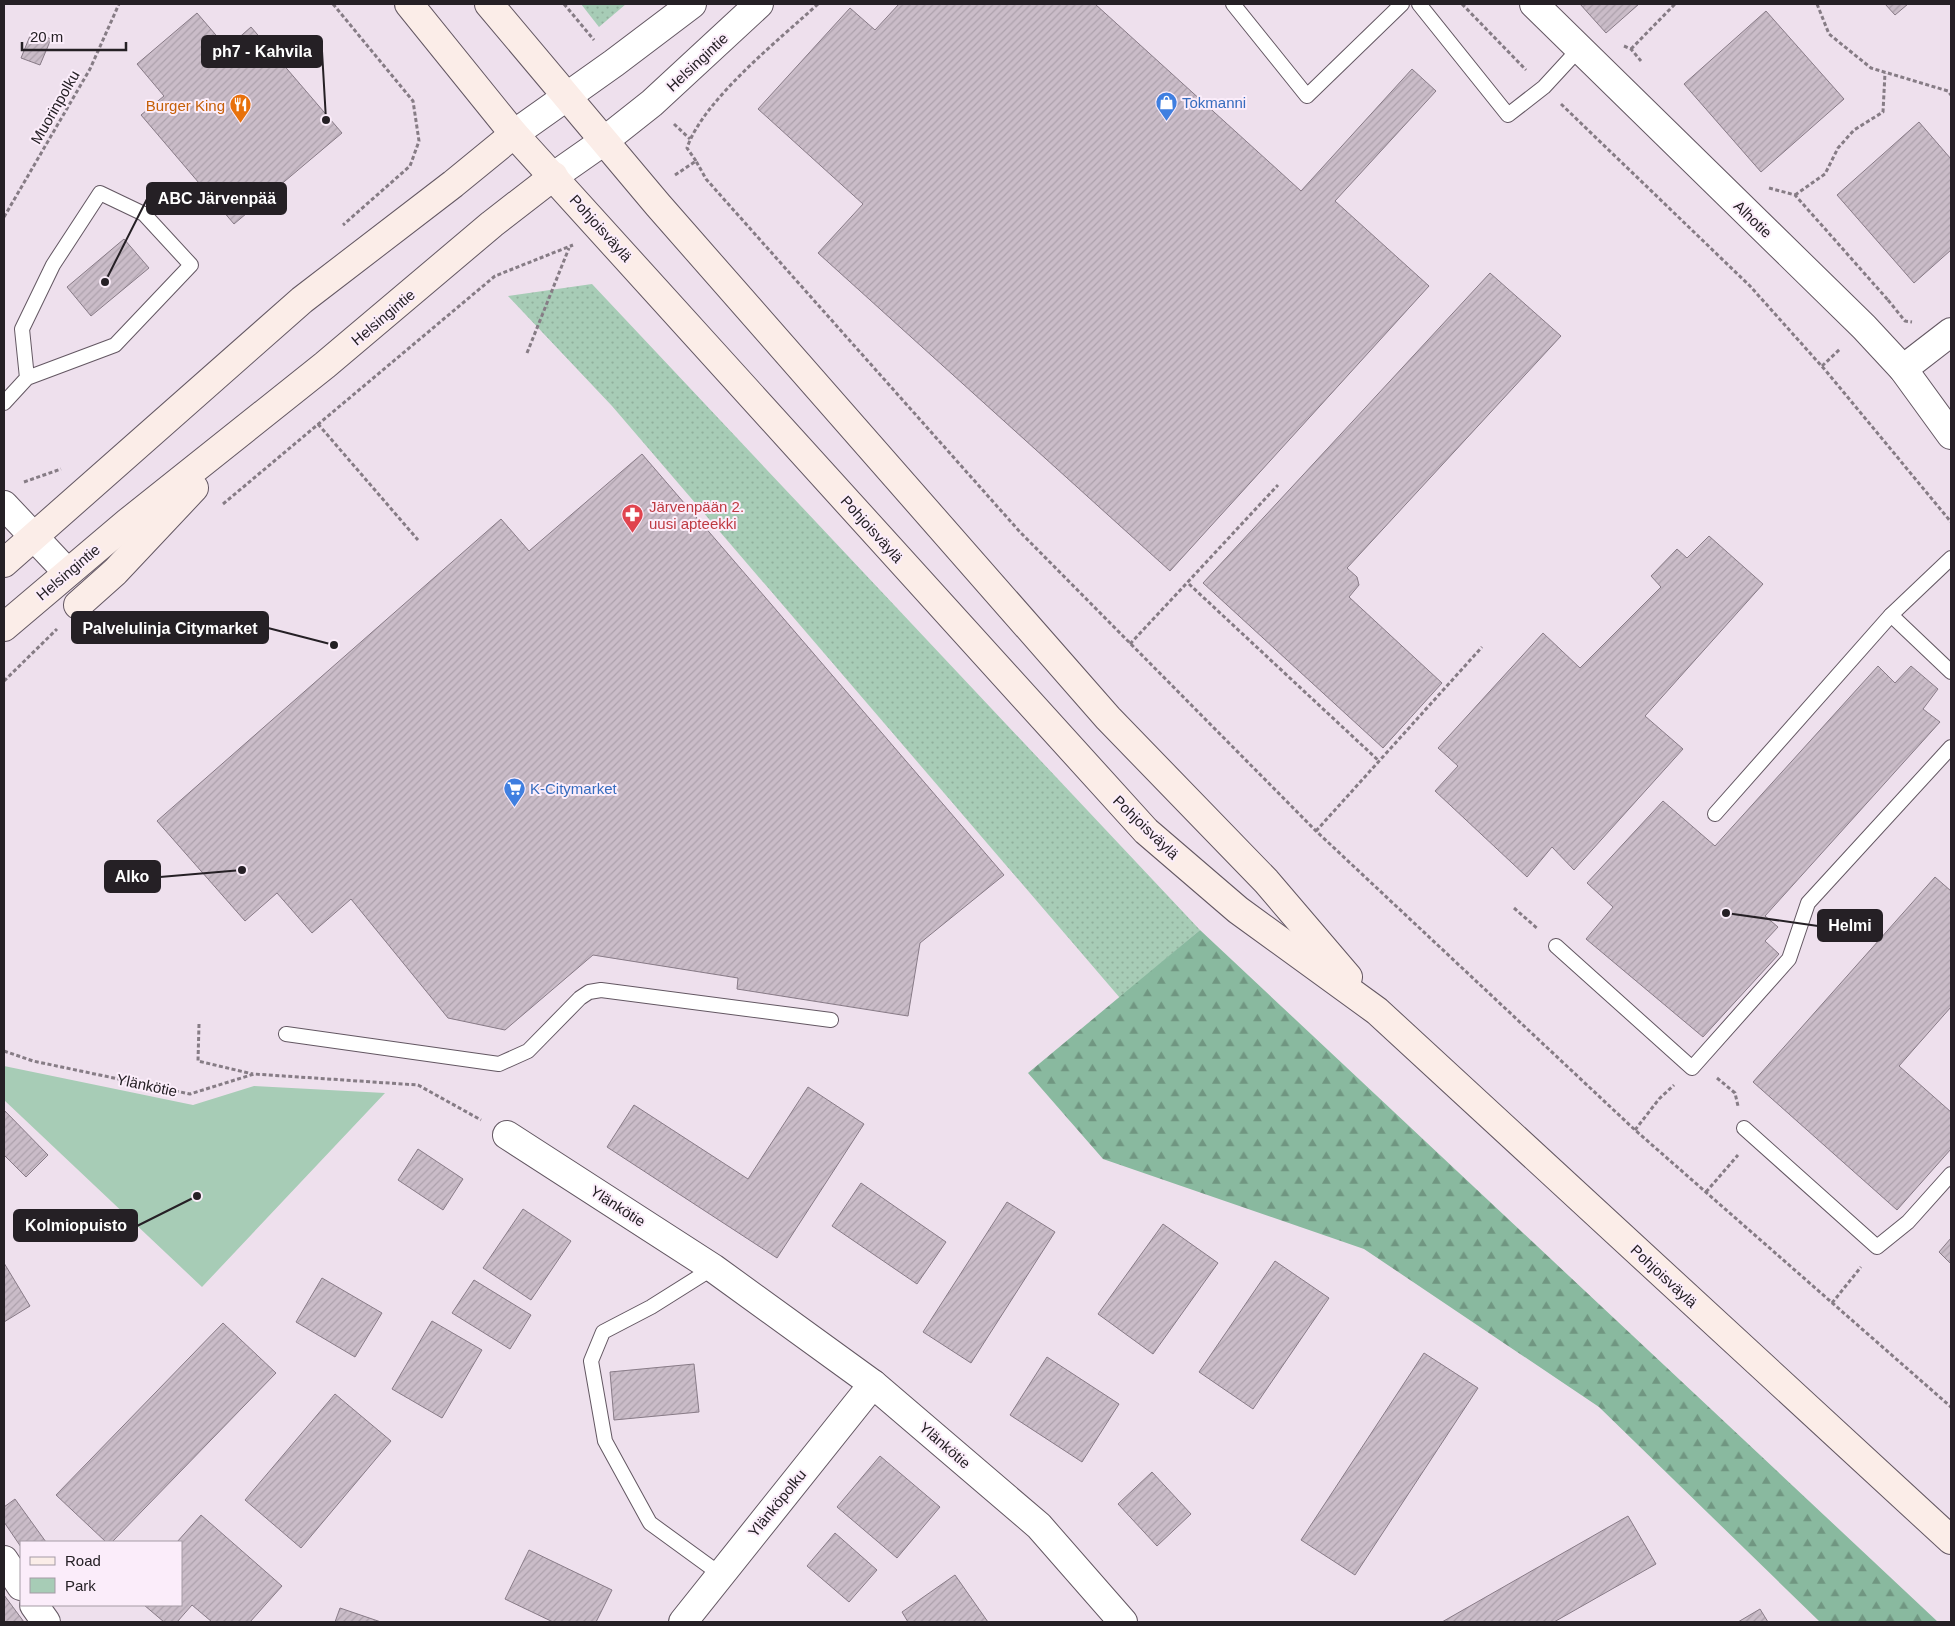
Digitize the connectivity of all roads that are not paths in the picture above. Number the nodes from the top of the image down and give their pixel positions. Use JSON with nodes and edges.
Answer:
{"nodes":[{"id":1,"x":409,"y":4,"type":"edge"},
{"id":2,"x":489,"y":4,"type":"edge"},
{"id":3,"x":692,"y":4,"type":"edge"},
{"id":4,"x":759,"y":4,"type":"edge"},
{"id":5,"x":1233,"y":4,"type":"edge"},
{"id":6,"x":1402,"y":4,"type":"edge"},
{"id":7,"x":1419,"y":4,"type":"edge"},
{"id":8,"x":1537,"y":7,"type":"edge"},
{"id":9,"x":1579,"y":49,"type":"junction"},
{"id":10,"x":568,"y":98,"type":"junction"},
{"id":11,"x":514,"y":134,"type":"junction"},
{"id":12,"x":604,"y":141,"type":"junction"},
{"id":13,"x":554,"y":176,"type":"junction"},
{"id":14,"x":1951,"y":332,"type":"edge"},
{"id":15,"x":1903,"y":369,"type":"junction"},
{"id":16,"x":27,"y":378,"type":"junction"},
{"id":17,"x":4,"y":403,"type":"edge"},
{"id":18,"x":252,"y":424,"type":"junction"},
{"id":19,"x":1951,"y":435,"type":"edge"},
{"id":20,"x":4,"y":505,"type":"edge"},
{"id":21,"x":34,"y":538,"type":"junction"},
{"id":22,"x":1951,"y":558,"type":"edge"},
{"id":23,"x":4,"y":563,"type":"edge"},
{"id":24,"x":66,"y":572,"type":"junction"},
{"id":25,"x":71,"y":613,"type":"road end"},
{"id":26,"x":1891,"y":615,"type":"junction"},
{"id":27,"x":4,"y":627,"type":"edge"},
{"id":28,"x":1951,"y":672,"type":"edge"},
{"id":29,"x":1951,"y":747,"type":"edge"},
{"id":30,"x":1715,"y":814,"type":"dead end"},
{"id":31,"x":1556,"y":946,"type":"road end"},
{"id":32,"x":1377,"y":1011,"type":"junction"},
{"id":33,"x":831,"y":1020,"type":"dead end"},
{"id":34,"x":286,"y":1034,"type":"dead end"},
{"id":35,"x":1744,"y":1128,"type":"road end"},
{"id":36,"x":507,"y":1135,"type":"road end"},
{"id":37,"x":1951,"y":1174,"type":"edge"},
{"id":38,"x":713,"y":1268,"type":"junction"},
{"id":39,"x":873,"y":1384,"type":"junction"},
{"id":40,"x":1951,"y":1540,"type":"edge"},
{"id":41,"x":4,"y":1560,"type":"edge"},
{"id":42,"x":720,"y":1574,"type":"junction"},
{"id":43,"x":20,"y":1584,"type":"edge"},
{"id":44,"x":35,"y":1606,"type":"edge"},
{"id":45,"x":46,"y":1622,"type":"edge"},
{"id":46,"x":683,"y":1622,"type":"edge"},
{"id":47,"x":1123,"y":1622,"type":"edge"}],
"edges":[{"from":1,"to":11,"type":"main road","name":"Pohjoisväylä"},
{"from":2,"to":10,"type":"main road","name":"Pohjoisväylä"},
{"from":3,"to":10,"type":"street"},
{"from":4,"to":12,"type":"street","name":"Helsingintie"},
{"from":5,"to":6,"type":"lane"},
{"from":7,"to":9,"type":"lane"},
{"from":8,"to":9,"type":"street","name":"Alhotie"},
{"from":9,"to":15,"type":"street","name":"Alhotie"},
{"from":10,"to":11,"type":"street"},
{"from":10,"to":12,"type":"main road","name":"Pohjoisväylä"},
{"from":11,"to":13,"type":"main road","name":"Pohjoisväylä"},
{"from":11,"to":21,"type":"main road"},
{"from":12,"to":13,"type":"street","name":"Helsingintie"},
{"from":12,"to":32,"type":"main road","name":"Pohjoisväylä"},
{"from":13,"to":18,"type":"main road","name":"Helsingintie"},
{"from":13,"to":32,"type":"main road","name":"Pohjoisväylä"},
{"from":14,"to":15,"type":"street"},
{"from":15,"to":19,"type":"street","name":"Alhotie"},
{"from":16,"to":16,"type":"lane"},
{"from":16,"to":17,"type":"lane"},
{"from":18,"to":24,"type":"main road","name":"Helsingintie"},
{"from":18,"to":25,"type":"main road"},
{"from":20,"to":21,"type":"street"},
{"from":21,"to":23,"type":"main road"},
{"from":21,"to":24,"type":"street"},
{"from":22,"to":26,"type":"lane"},
{"from":24,"to":27,"type":"main road","name":"Helsingintie"},
{"from":26,"to":28,"type":"lane"},
{"from":26,"to":30,"type":"lane"},
{"from":29,"to":31,"type":"lane"},
{"from":32,"to":40,"type":"main road","name":"Pohjoisväylä"},
{"from":33,"to":34,"type":"lane"},
{"from":35,"to":37,"type":"lane"},
{"from":36,"to":38,"type":"street","name":"Ylänkötie"},
{"from":38,"to":39,"type":"street","name":"Ylänkötie"},
{"from":38,"to":42,"type":"lane"},
{"from":39,"to":42,"type":"street","name":"Ylänköpolku"},
{"from":39,"to":47,"type":"street","name":"Ylänkötie"},
{"from":41,"to":43,"type":"street"},
{"from":42,"to":46,"type":"street","name":"Ylänköpolku"},
{"from":44,"to":45,"type":"street"}]}
